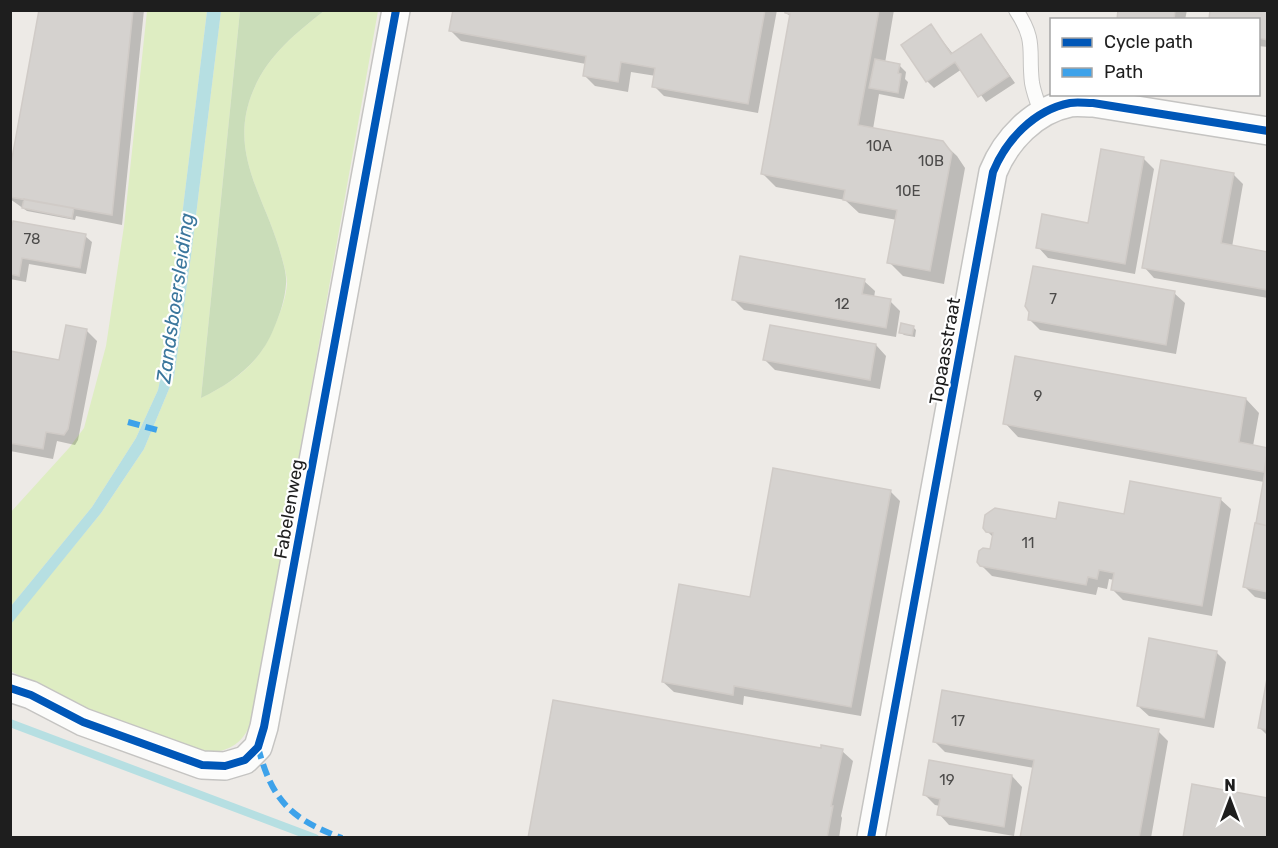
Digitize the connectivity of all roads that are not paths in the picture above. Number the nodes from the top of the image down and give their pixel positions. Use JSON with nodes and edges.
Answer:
{"nodes":[{"id":1,"x":396,"y":10,"type":"edge"},
{"id":2,"x":1016,"y":10,"type":"edge"},
{"id":3,"x":1042,"y":115,"type":"junction"},
{"id":4,"x":1268,"y":131,"type":"edge"},
{"id":5,"x":10,"y":688,"type":"edge"},
{"id":6,"x":871,"y":837,"type":"edge"}],
"edges":[{"from":1,"to":5,"type":"street","name":"Fabelenweg"},
{"from":2,"to":3,"type":"lane"},
{"from":3,"to":4,"type":"street","name":"Topaasstraat"},
{"from":3,"to":6,"type":"street","name":"Topaasstraat"}]}
